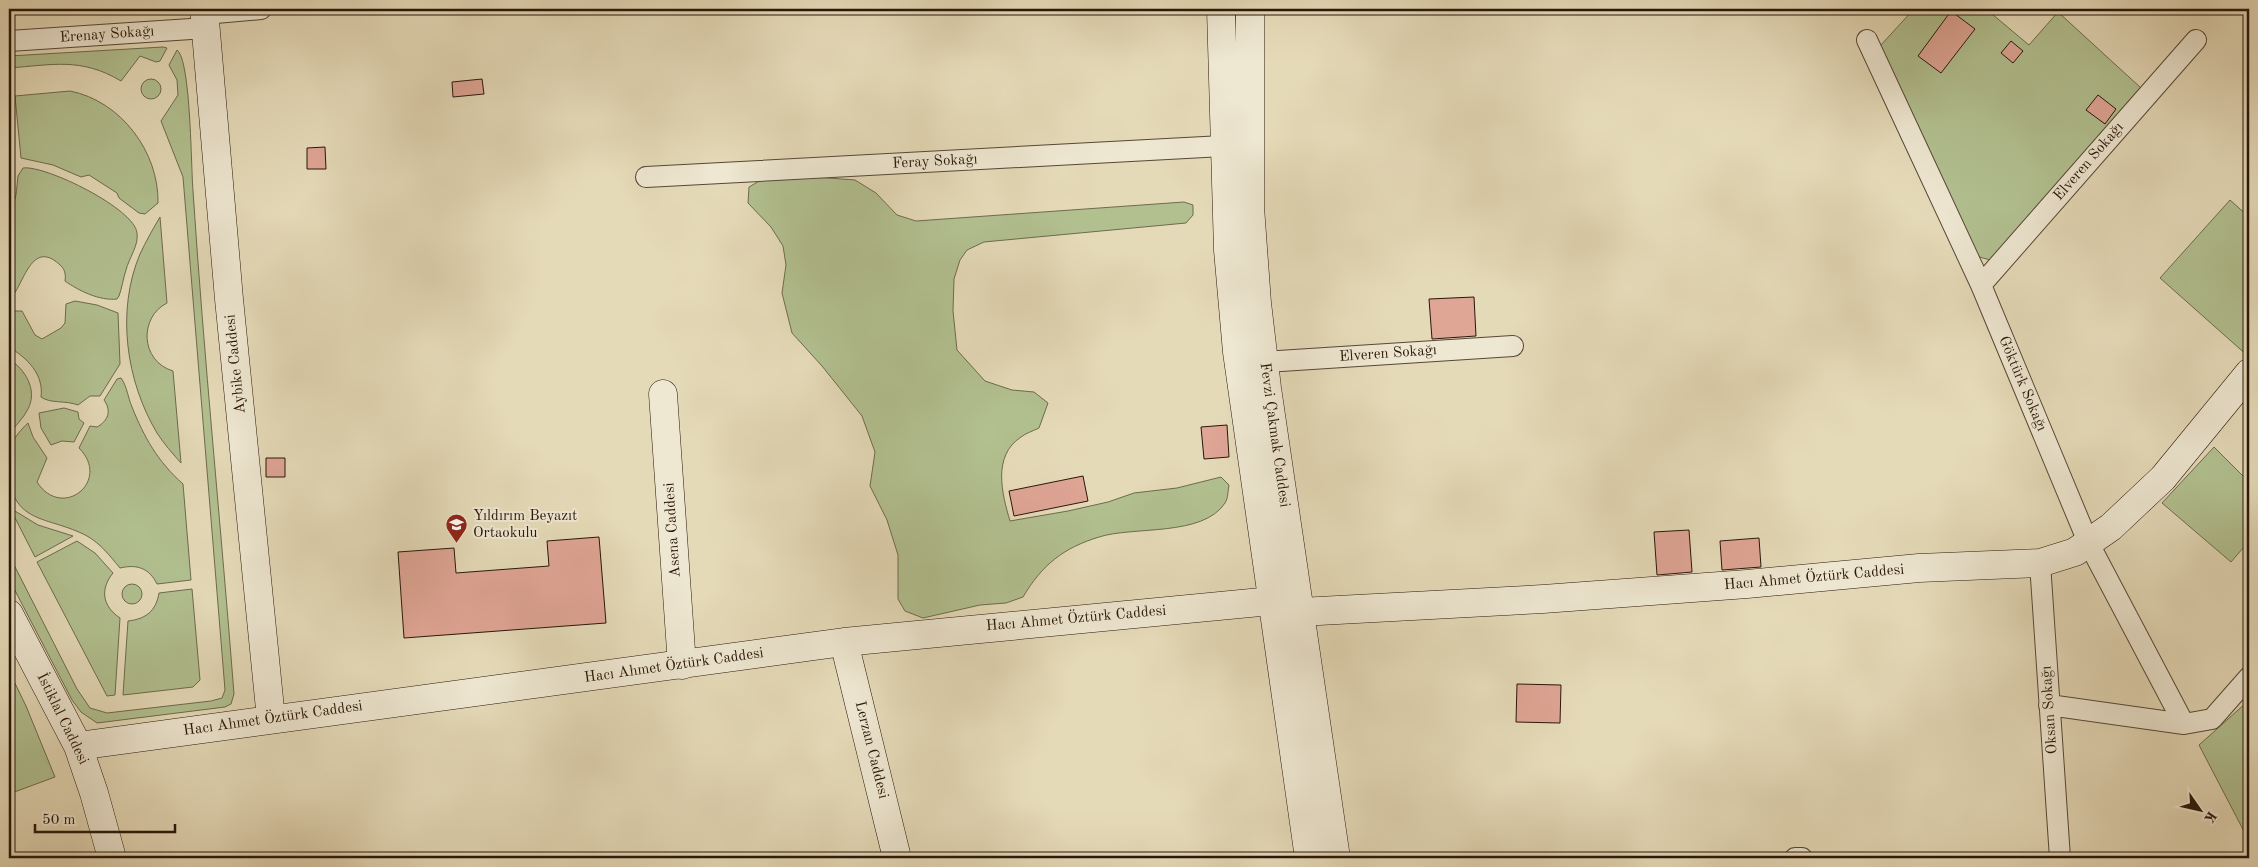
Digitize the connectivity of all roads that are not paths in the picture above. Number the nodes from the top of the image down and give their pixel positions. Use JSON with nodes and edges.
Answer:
{"nodes":[{"id":1,"x":261,"y":9,"type":"edge"},
{"id":2,"x":1220,"y":9,"type":"edge"},
{"id":3,"x":1250,"y":9,"type":"edge"},
{"id":4,"x":205,"y":17,"type":"edge"},
{"id":5,"x":1867,"y":40,"type":"dead end"},
{"id":6,"x":2196,"y":40,"type":"dead end"},
{"id":7,"x":9,"y":41,"type":"edge"},
{"id":8,"x":1224,"y":146,"type":"junction"},
{"id":9,"x":646,"y":178,"type":"dead end"},
{"id":10,"x":1981,"y":285,"type":"junction"},
{"id":11,"x":1513,"y":346,"type":"dead end"},
{"id":12,"x":1264,"y":362,"type":"junction"},
{"id":13,"x":2249,"y":373,"type":"edge"},
{"id":14,"x":663,"y":394,"type":"dead end"},
{"id":15,"x":2088,"y":542,"type":"junction"},
{"id":16,"x":2040,"y":563,"type":"junction"},
{"id":17,"x":1272,"y":601,"type":"junction"},
{"id":18,"x":1300,"y":612,"type":"junction"},
{"id":19,"x":9,"y":614,"type":"edge"},
{"id":20,"x":844,"y":642,"type":"junction"},
{"id":21,"x":682,"y":666,"type":"junction"},
{"id":22,"x":2249,"y":677,"type":"edge"},
{"id":23,"x":2049,"y":706,"type":"junction"},
{"id":24,"x":271,"y":719,"type":"junction"},
{"id":25,"x":2184,"y":724,"type":"junction"},
{"id":26,"x":78,"y":746,"type":"junction"},
{"id":27,"x":112,"y":858,"type":"edge"},
{"id":28,"x":897,"y":858,"type":"edge"},
{"id":29,"x":1309,"y":858,"type":"edge"},
{"id":30,"x":1336,"y":858,"type":"edge"},
{"id":31,"x":1795,"y":858,"type":"edge"},
{"id":32,"x":1802,"y":858,"type":"edge"},
{"id":33,"x":2060,"y":858,"type":"edge"}],
"edges":[{"from":1,"to":4,"type":"street","name":"Erenay Sokağı"},
{"from":2,"to":8,"type":"street","name":"Fevzi Çakmak Caddesi"},
{"from":3,"to":12,"type":"street","name":"Fevzi Çakmak Caddesi"},
{"from":4,"to":7,"type":"street","name":"Erenay Sokağı"},
{"from":4,"to":24,"type":"street","name":"Aybike Caddesi"},
{"from":5,"to":10,"type":"street","name":"Göktürk Sokağı"},
{"from":6,"to":10,"type":"street","name":"Elveren Sokağı"},
{"from":8,"to":9,"type":"street","name":"Feray Sokağı"},
{"from":8,"to":17,"type":"street","name":"Fevzi Çakmak Caddesi"},
{"from":10,"to":15,"type":"street","name":"Göktürk Sokağı"},
{"from":11,"to":12,"type":"street","name":"Elveren Sokağı"},
{"from":12,"to":18,"type":"street","name":"Fevzi Çakmak Caddesi"},
{"from":13,"to":15,"type":"street","name":"Hacı Ahmet Öztürk Caddesi"},
{"from":14,"to":21,"type":"street","name":"Asena Caddesi"},
{"from":15,"to":16,"type":"street","name":"Hacı Ahmet Öztürk Caddesi"},
{"from":15,"to":25,"type":"street","name":"Göktürk Sokağı"},
{"from":16,"to":18,"type":"street","name":"Hacı Ahmet Öztürk Caddesi"},
{"from":16,"to":23,"type":"street","name":"Oksan Sokağı"},
{"from":17,"to":20,"type":"street","name":"Hacı Ahmet Öztürk Caddesi"},
{"from":17,"to":29,"type":"street","name":"Fevzi Çakmak Caddesi"},
{"from":18,"to":30,"type":"street","name":"Fevzi Çakmak Caddesi"},
{"from":19,"to":26,"type":"street","name":"İstiklal Caddesi"},
{"from":20,"to":21,"type":"street","name":"Hacı Ahmet Öztürk Caddesi"},
{"from":20,"to":28,"type":"street","name":"Lerzan Caddesi"},
{"from":21,"to":24,"type":"street","name":"Hacı Ahmet Öztürk Caddesi"},
{"from":22,"to":25,"type":"street"},
{"from":23,"to":25,"type":"street"},
{"from":23,"to":33,"type":"street","name":"Oksan Sokağı"},
{"from":24,"to":26,"type":"street","name":"Hacı Ahmet Öztürk Caddesi"},
{"from":26,"to":27,"type":"street","name":"İstiklal Caddesi"},
{"from":31,"to":32,"type":"street"}]}
